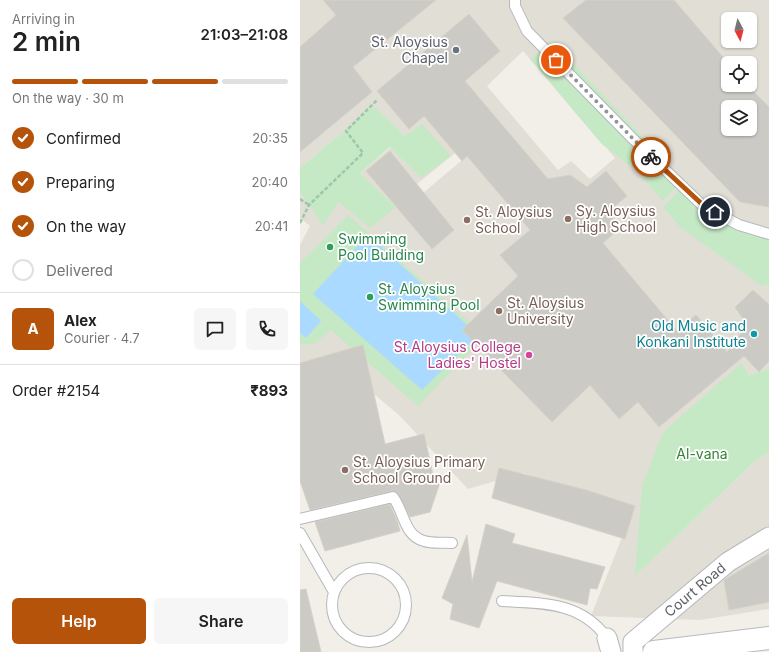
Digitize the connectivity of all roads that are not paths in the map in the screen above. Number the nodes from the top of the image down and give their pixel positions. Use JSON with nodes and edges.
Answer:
{"nodes":[{"id":1,"x":515,"y":0,"type":"edge"},
{"id":2,"x":769,"y":234,"type":"edge"},
{"id":3,"x":300,"y":519,"type":"edge"},
{"id":4,"x":300,"y":533,"type":"edge"},
{"id":5,"x":769,"y":537,"type":"edge"},
{"id":6,"x":452,"y":543,"type":"dead end"},
{"id":7,"x":334,"y":592,"type":"junction"},
{"id":8,"x":502,"y":601,"type":"dead end"},
{"id":9,"x":769,"y":638,"type":"edge"},
{"id":10,"x":609,"y":645,"type":"edge"},
{"id":11,"x":375,"y":647,"type":"edge"},
{"id":12,"x":633,"y":652,"type":"edge"},
{"id":13,"x":654,"y":652,"type":"edge"}],
"edges":[{"from":1,"to":2,"type":"lane"},
{"from":3,"to":6,"type":"lane"},
{"from":4,"to":7,"type":"lane"},
{"from":5,"to":12,"type":"street","name":"Court Road"},
{"from":7,"to":11,"type":"lane"},
{"from":7,"to":11,"type":"lane"},
{"from":8,"to":10,"type":"lane"},
{"from":9,"to":13,"type":"main road"}]}
